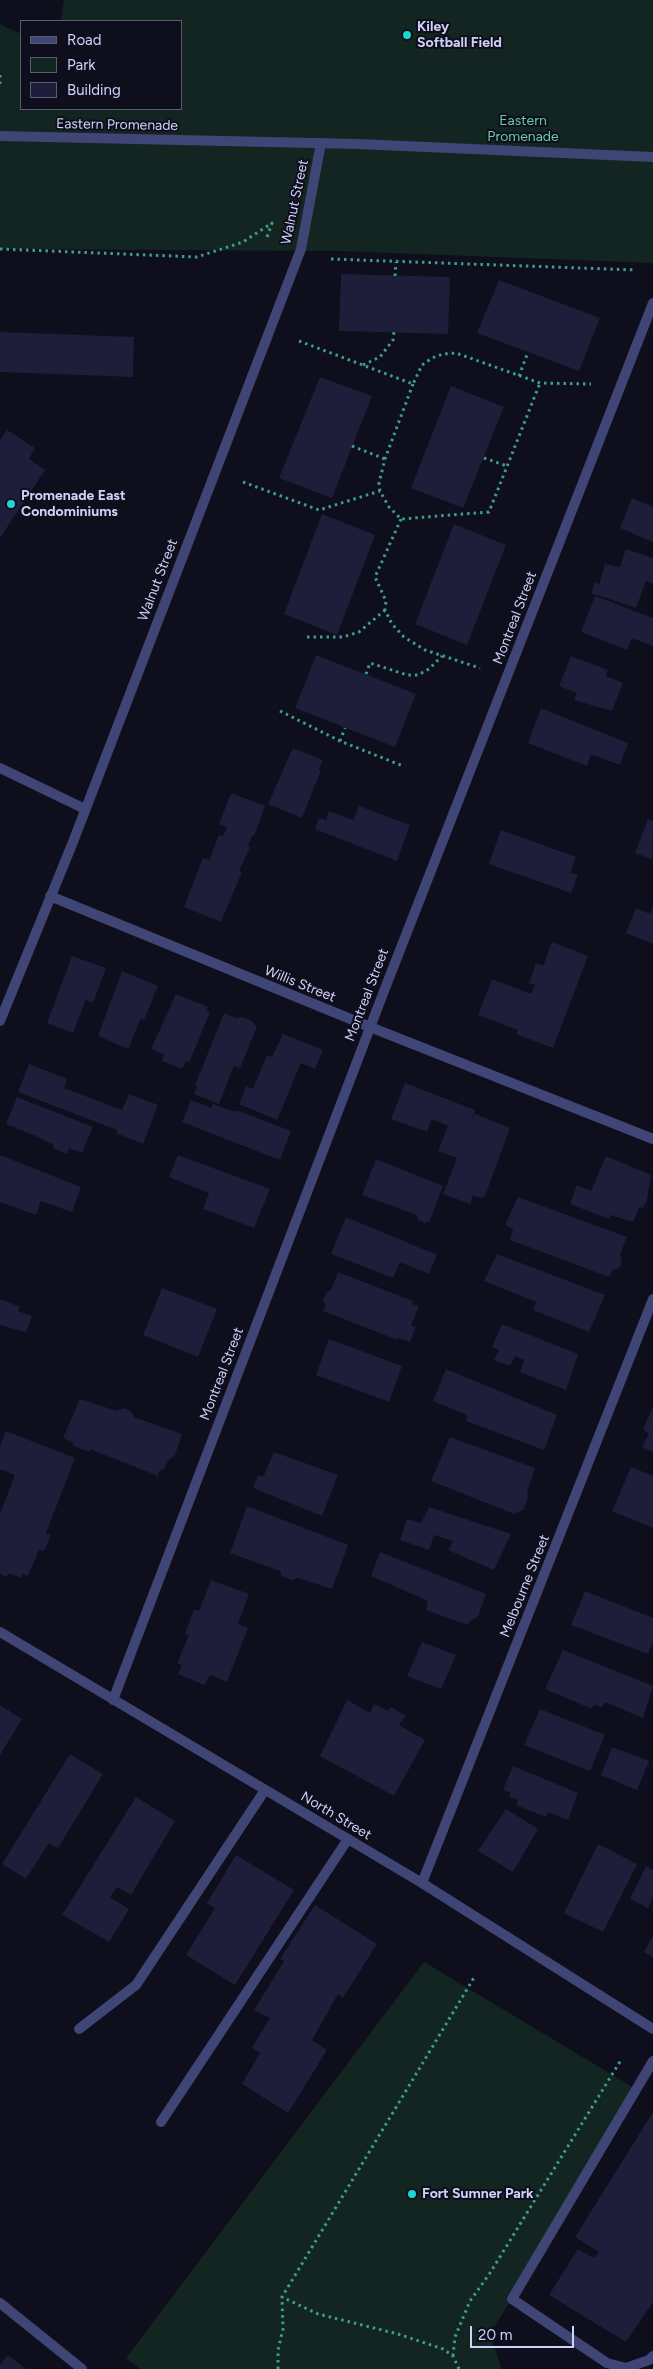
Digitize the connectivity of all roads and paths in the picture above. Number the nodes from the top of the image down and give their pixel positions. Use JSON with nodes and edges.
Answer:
{"nodes":[{"id":1,"x":0,"y":74,"type":"edge"},
{"id":2,"x":0,"y":86,"type":"edge"},
{"id":3,"x":0,"y":136,"type":"edge"},
{"id":4,"x":322,"y":143,"type":"junction"},
{"id":5,"x":653,"y":157,"type":"edge"},
{"id":6,"x":266,"y":240,"type":"dead end"},
{"id":7,"x":0,"y":249,"type":"edge"},
{"id":8,"x":331,"y":260,"type":"dead end"},
{"id":9,"x":396,"y":262,"type":"junction"},
{"id":10,"x":636,"y":270,"type":"dead end"},
{"id":11,"x":395,"y":276,"type":"dead end"},
{"id":12,"x":653,"y":303,"type":"edge"},
{"id":13,"x":394,"y":332,"type":"dead end"},
{"id":14,"x":299,"y":341,"type":"dead end"},
{"id":15,"x":528,"y":352,"type":"dead end"},
{"id":16,"x":362,"y":365,"type":"junction"},
{"id":17,"x":519,"y":376,"type":"junction"},
{"id":18,"x":540,"y":383,"type":"junction"},
{"id":19,"x":412,"y":384,"type":"junction"},
{"id":20,"x":591,"y":384,"type":"dead end"},
{"id":21,"x":352,"y":446,"type":"dead end"},
{"id":22,"x":484,"y":458,"type":"dead end"},
{"id":23,"x":385,"y":459,"type":"junction"},
{"id":24,"x":507,"y":466,"type":"junction"},
{"id":25,"x":243,"y":482,"type":"dead end"},
{"id":26,"x":380,"y":491,"type":"junction"},
{"id":27,"x":401,"y":519,"type":"junction"},
{"id":28,"x":385,"y":610,"type":"junction"},
{"id":29,"x":307,"y":637,"type":"dead end"},
{"id":30,"x":442,"y":656,"type":"junction"},
{"id":31,"x":480,"y":668,"type":"dead end"},
{"id":32,"x":366,"y":674,"type":"dead end"},
{"id":33,"x":280,"y":711,"type":"dead end"},
{"id":34,"x":345,"y":728,"type":"dead end"},
{"id":35,"x":340,"y":741,"type":"junction"},
{"id":36,"x":403,"y":766,"type":"dead end"},
{"id":37,"x":0,"y":768,"type":"edge"},
{"id":38,"x":85,"y":809,"type":"junction"},
{"id":39,"x":50,"y":896,"type":"junction"},
{"id":40,"x":0,"y":1021,"type":"edge"},
{"id":41,"x":370,"y":1027,"type":"junction"},
{"id":42,"x":653,"y":1139,"type":"edge"},
{"id":43,"x":653,"y":1299,"type":"edge"},
{"id":44,"x":0,"y":1632,"type":"edge"},
{"id":45,"x":113,"y":1700,"type":"junction"},
{"id":46,"x":264,"y":1790,"type":"junction"},
{"id":47,"x":348,"y":1839,"type":"junction"},
{"id":48,"x":422,"y":1883,"type":"junction"},
{"id":49,"x":475,"y":1976,"type":"dead end"},
{"id":50,"x":79,"y":2029,"type":"dead end"},
{"id":51,"x":653,"y":2029,"type":"edge"},
{"id":52,"x":621,"y":2060,"type":"dead end"},
{"id":53,"x":653,"y":2061,"type":"edge"},
{"id":54,"x":161,"y":2122,"type":"dead end"},
{"id":55,"x":282,"y":2297,"type":"junction"},
{"id":56,"x":0,"y":2303,"type":"edge"},
{"id":57,"x":453,"y":2356,"type":"junction"},
{"id":58,"x":653,"y":2356,"type":"edge"},
{"id":59,"x":82,"y":2369,"type":"edge"},
{"id":60,"x":278,"y":2369,"type":"edge"},
{"id":61,"x":459,"y":2369,"type":"edge"}],
"edges":[{"from":1,"to":2,"type":"path"},
{"from":3,"to":4,"type":"street","name":"Eastern Promenade"},
{"from":4,"to":5,"type":"street","name":"Eastern Promenade"},
{"from":4,"to":38,"type":"street","name":"Walnut Street"},
{"from":6,"to":7,"type":"path"},
{"from":8,"to":9,"type":"path"},
{"from":9,"to":10,"type":"path"},
{"from":9,"to":11,"type":"path"},
{"from":12,"to":41,"type":"street","name":"Montreal Street"},
{"from":13,"to":16,"type":"path"},
{"from":14,"to":16,"type":"path"},
{"from":15,"to":17,"type":"path"},
{"from":16,"to":19,"type":"path"},
{"from":17,"to":18,"type":"path"},
{"from":17,"to":19,"type":"path"},
{"from":18,"to":20,"type":"path"},
{"from":18,"to":24,"type":"path"},
{"from":19,"to":23,"type":"path"},
{"from":21,"to":23,"type":"path"},
{"from":22,"to":24,"type":"path"},
{"from":23,"to":26,"type":"path"},
{"from":24,"to":27,"type":"path"},
{"from":25,"to":26,"type":"path"},
{"from":26,"to":27,"type":"path"},
{"from":27,"to":28,"type":"path"},
{"from":28,"to":29,"type":"path"},
{"from":28,"to":30,"type":"path"},
{"from":30,"to":31,"type":"path"},
{"from":30,"to":32,"type":"path"},
{"from":33,"to":35,"type":"path"},
{"from":34,"to":35,"type":"path"},
{"from":35,"to":36,"type":"path"},
{"from":37,"to":38,"type":"street"},
{"from":38,"to":39,"type":"street","name":"Walnut Street"},
{"from":39,"to":40,"type":"street","name":"Walnut Street"},
{"from":39,"to":41,"type":"street","name":"Willis Street"},
{"from":41,"to":42,"type":"street","name":"Willis Street"},
{"from":41,"to":45,"type":"street","name":"Montreal Street"},
{"from":43,"to":48,"type":"street","name":"Melbourne Street"},
{"from":44,"to":45,"type":"street","name":"North Street"},
{"from":45,"to":46,"type":"street","name":"North Street"},
{"from":46,"to":47,"type":"street","name":"North Street"},
{"from":46,"to":50,"type":"street"},
{"from":47,"to":48,"type":"street","name":"North Street"},
{"from":47,"to":54,"type":"street"},
{"from":48,"to":51,"type":"street","name":"North Street"},
{"from":49,"to":55,"type":"path"},
{"from":52,"to":57,"type":"path"},
{"from":53,"to":58,"type":"street"},
{"from":55,"to":57,"type":"path"},
{"from":55,"to":60,"type":"path"},
{"from":56,"to":59,"type":"street"},
{"from":57,"to":61,"type":"path"}]}
